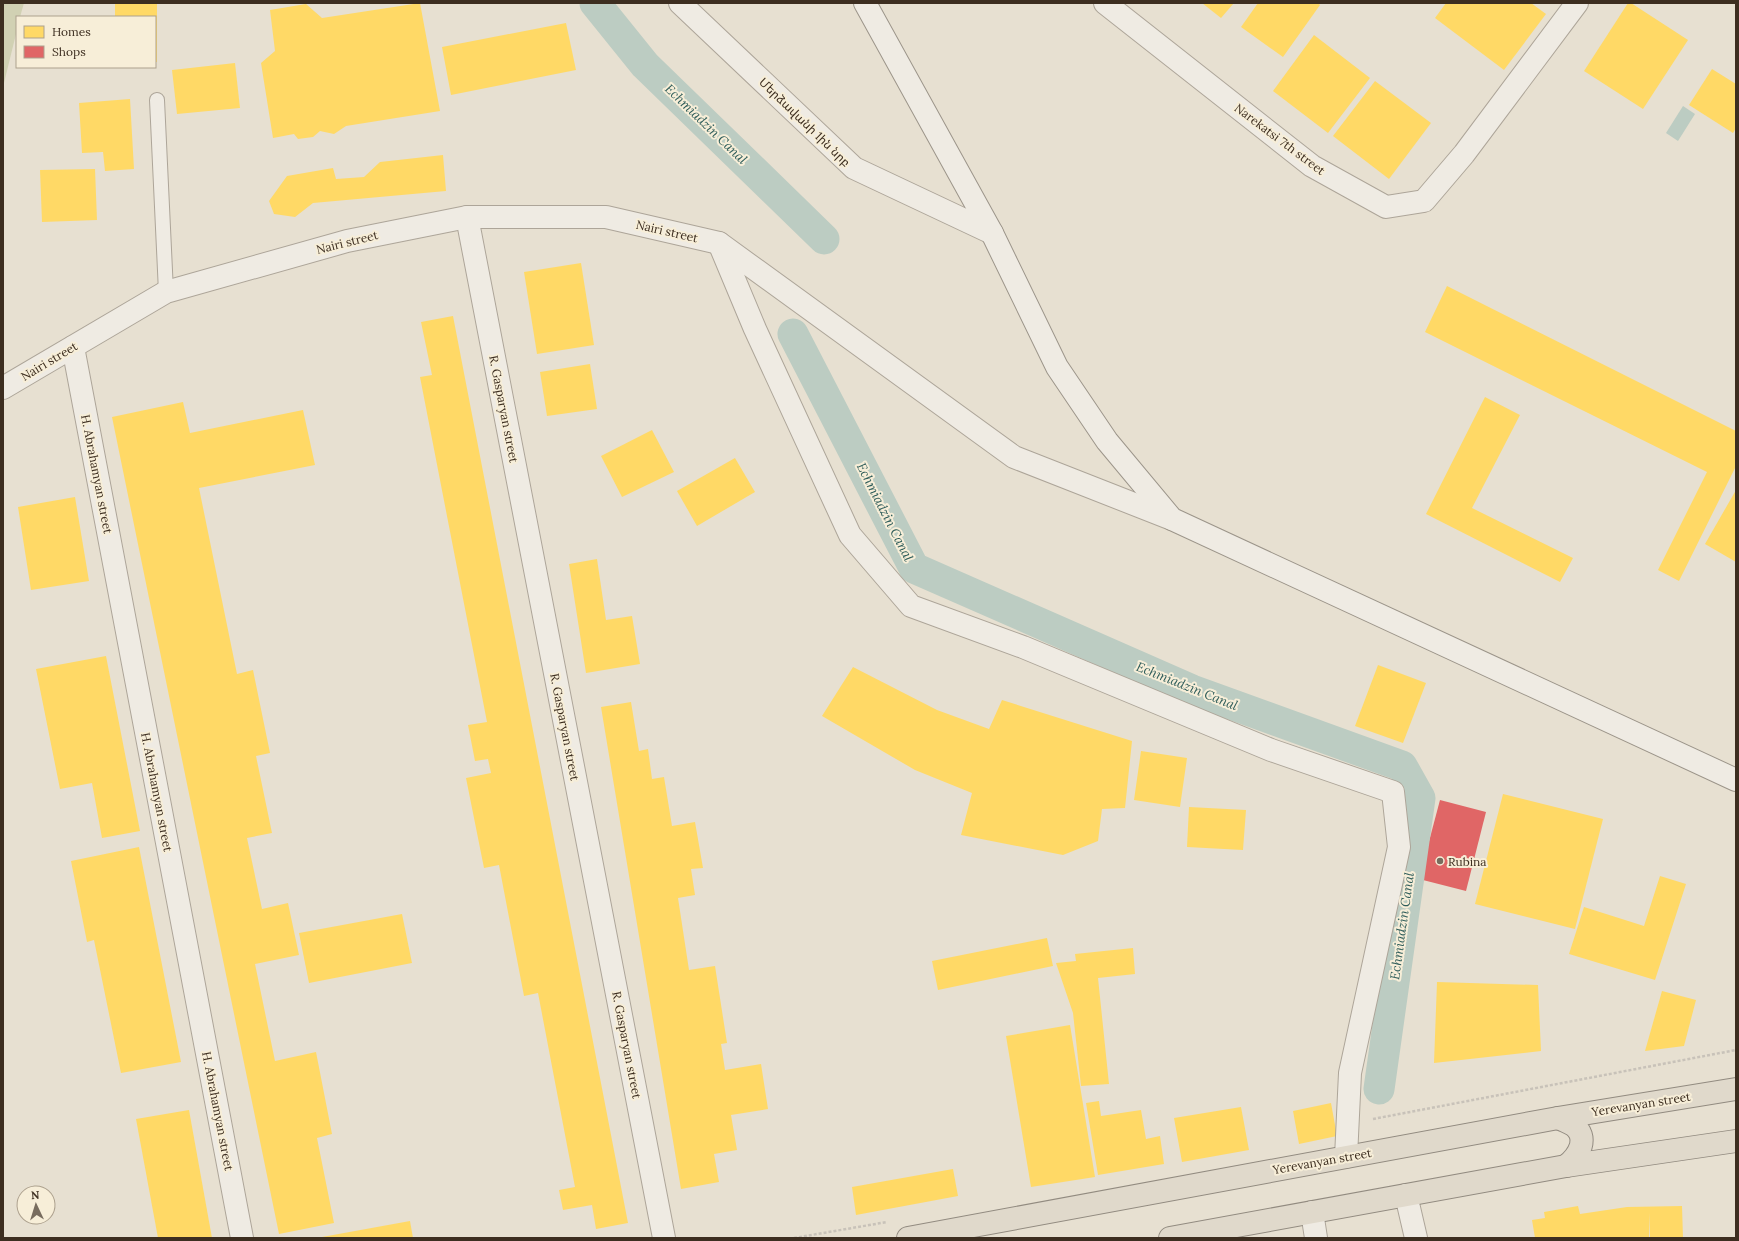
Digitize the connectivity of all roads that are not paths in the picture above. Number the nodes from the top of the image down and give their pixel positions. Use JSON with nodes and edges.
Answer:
{"nodes":[{"id":1,"x":680,"y":3,"type":"edge"},
{"id":2,"x":865,"y":3,"type":"edge"},
{"id":3,"x":1104,"y":3,"type":"edge"},
{"id":4,"x":1577,"y":3,"type":"edge"},
{"id":5,"x":157,"y":100,"type":"dead end"},
{"id":6,"x":467,"y":217,"type":"junction"},
{"id":7,"x":992,"y":233,"type":"junction"},
{"id":8,"x":719,"y":243,"type":"junction"},
{"id":9,"x":166,"y":292,"type":"junction"},
{"id":10,"x":73,"y":347,"type":"junction"},
{"id":11,"x":3,"y":388,"type":"edge"},
{"id":12,"x":1172,"y":519,"type":"junction"},
{"id":13,"x":1736,"y":780,"type":"edge"},
{"id":14,"x":1736,"y":1089,"type":"edge"},
{"id":15,"x":1558,"y":1118,"type":"junction"},
{"id":16,"x":1736,"y":1141,"type":"edge"},
{"id":17,"x":1346,"y":1157,"type":"junction"},
{"id":18,"x":1566,"y":1166,"type":"junction"},
{"id":19,"x":1406,"y":1195,"type":"junction"},
{"id":20,"x":1312,"y":1212,"type":"junction"},
{"id":21,"x":242,"y":1238,"type":"edge"},
{"id":22,"x":664,"y":1238,"type":"edge"},
{"id":23,"x":908,"y":1238,"type":"edge"},
{"id":24,"x":1170,"y":1238,"type":"edge"},
{"id":25,"x":1316,"y":1238,"type":"edge"},
{"id":26,"x":1416,"y":1238,"type":"edge"}],
"edges":[{"from":1,"to":7,"type":"street","name":"Մերձավանի 1ին նրբ"},
{"from":2,"to":7,"type":"street"},
{"from":3,"to":4,"type":"street","name":"Narekatsi 7th street"},
{"from":5,"to":9,"type":"lane"},
{"from":6,"to":8,"type":"street","name":"Nairi street"},
{"from":6,"to":9,"type":"street","name":"Nairi street"},
{"from":6,"to":22,"type":"street","name":"R. Gasparyan street"},
{"from":7,"to":12,"type":"street"},
{"from":8,"to":12,"type":"street"},
{"from":8,"to":17,"type":"street"},
{"from":9,"to":10,"type":"street","name":"Nairi street"},
{"from":10,"to":11,"type":"street","name":"Nairi street"},
{"from":10,"to":21,"type":"street","name":"H. Abrahamyan street"},
{"from":12,"to":13,"type":"street"},
{"from":14,"to":15,"type":"highway","name":"Yerevanyan street"},
{"from":15,"to":17,"type":"highway","name":"Yerevanyan street"},
{"from":15,"to":18,"type":"highway"},
{"from":16,"to":18,"type":"highway"},
{"from":17,"to":23,"type":"highway","name":"Yerevanyan street"},
{"from":18,"to":19,"type":"highway"},
{"from":19,"to":20,"type":"highway"},
{"from":19,"to":26,"type":"street"},
{"from":20,"to":24,"type":"highway"},
{"from":20,"to":25,"type":"street"}]}
